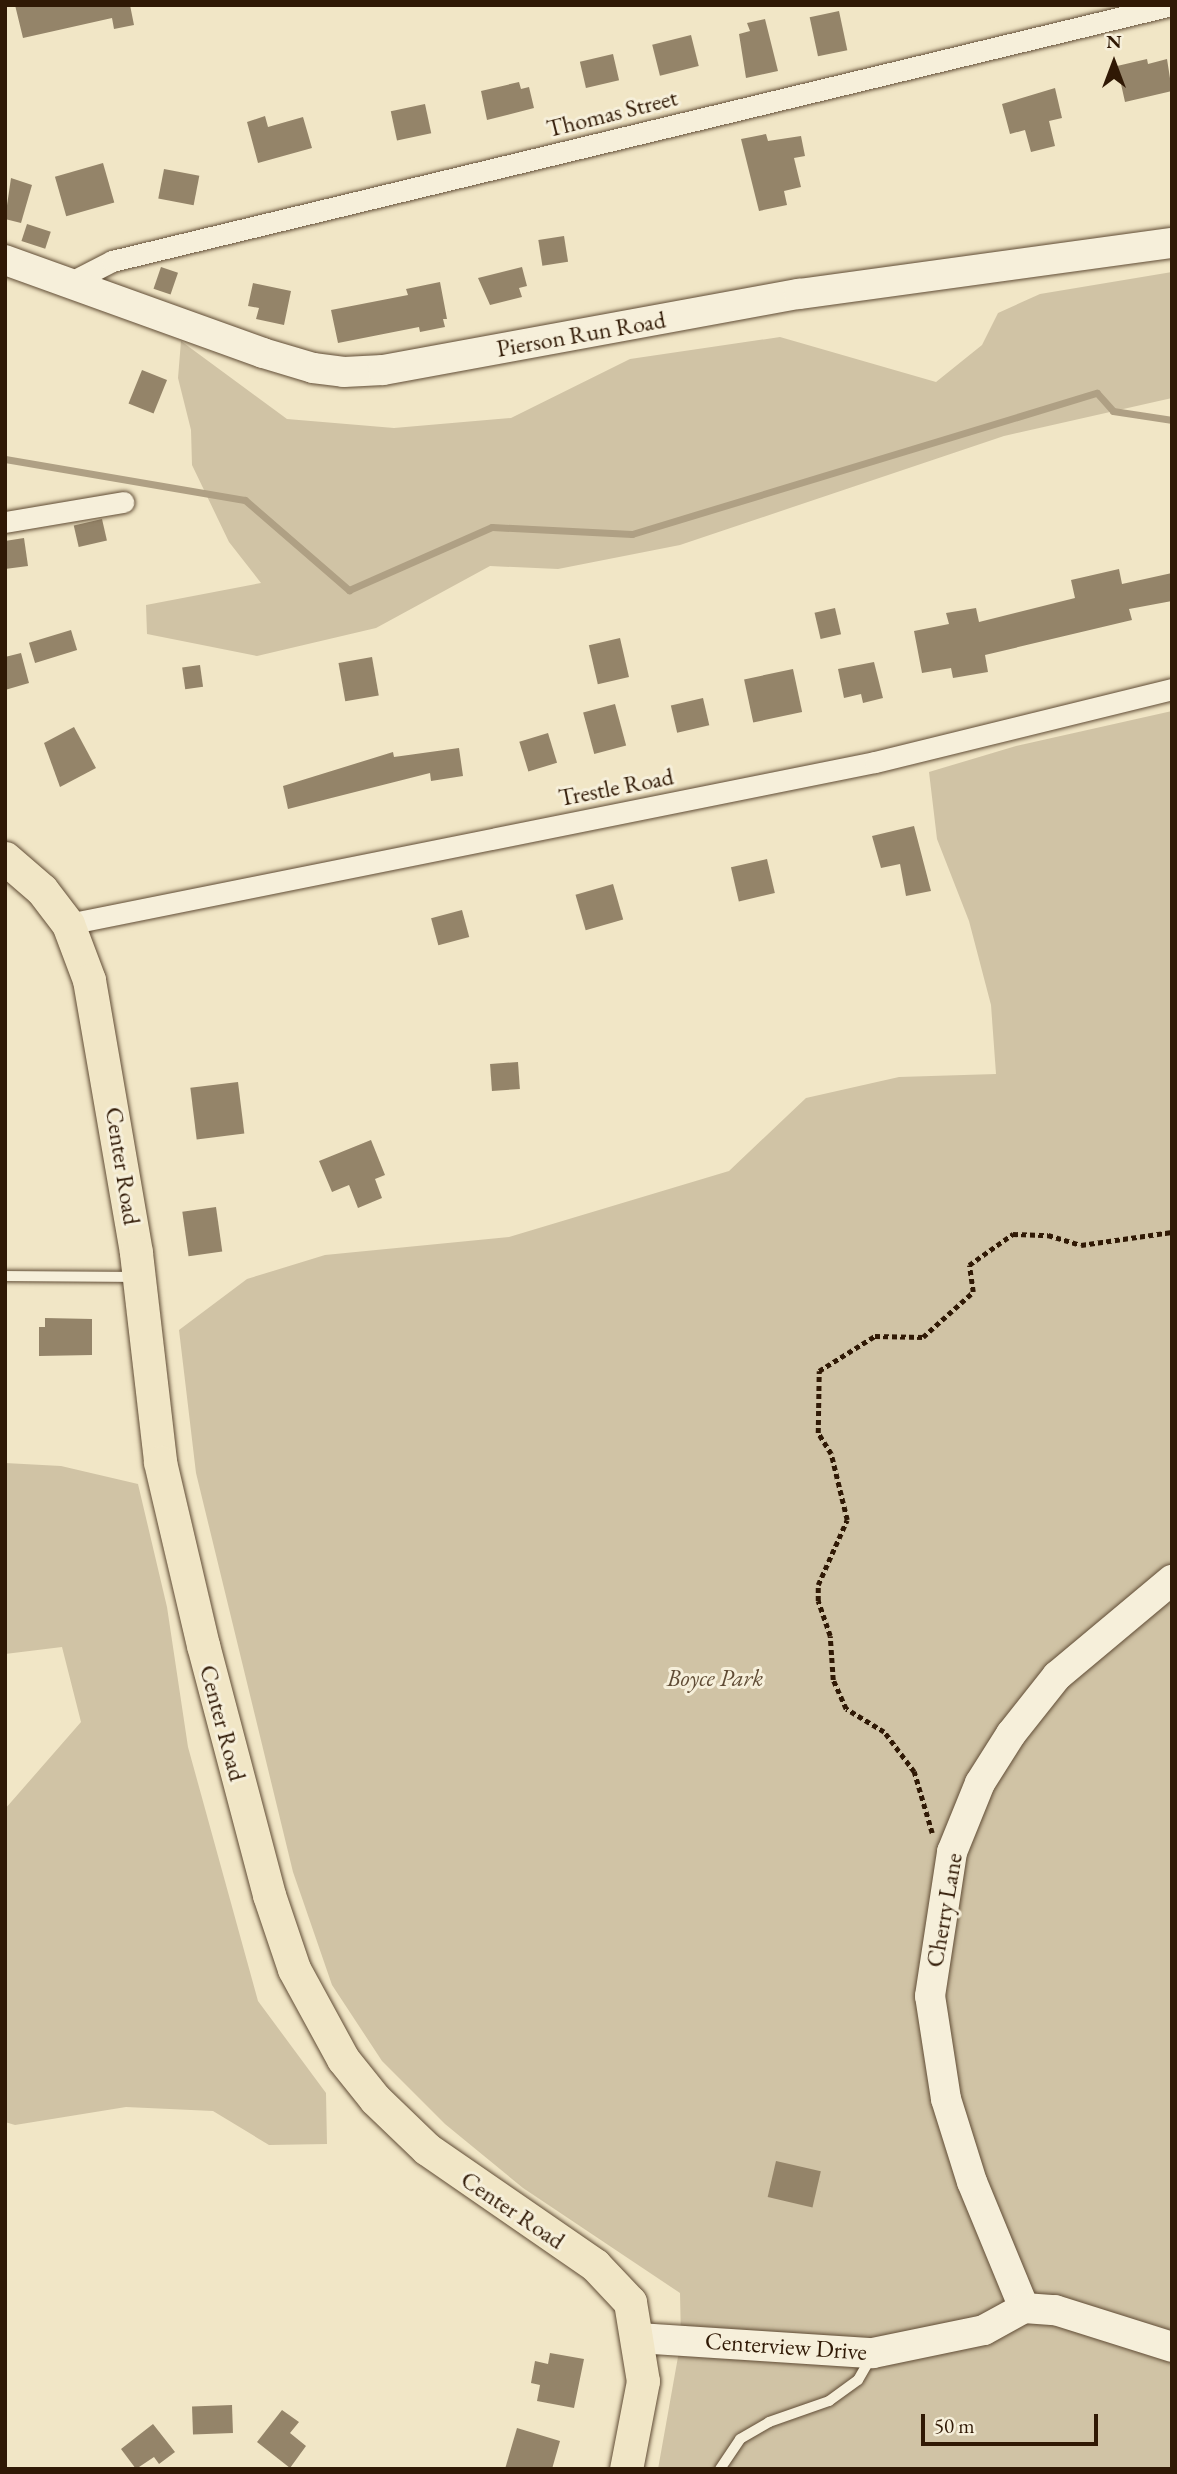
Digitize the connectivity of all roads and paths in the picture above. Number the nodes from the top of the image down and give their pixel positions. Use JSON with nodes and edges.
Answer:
{"nodes":[{"id":1,"x":1172,"y":5,"type":"edge"},
{"id":2,"x":1172,"y":243,"type":"edge"},
{"id":3,"x":5,"y":260,"type":"edge"},
{"id":4,"x":69,"y":283,"type":"junction"},
{"id":5,"x":123,"y":502,"type":"dead end"},
{"id":6,"x":5,"y":522,"type":"edge"},
{"id":7,"x":1172,"y":689,"type":"edge"},
{"id":8,"x":5,"y":858,"type":"edge"},
{"id":9,"x":68,"y":924,"type":"junction"},
{"id":10,"x":1172,"y":1232,"type":"edge"},
{"id":11,"x":5,"y":1276,"type":"edge"},
{"id":12,"x":139,"y":1277,"type":"junction"},
{"id":13,"x":1172,"y":1580,"type":"edge"},
{"id":14,"x":949,"y":1868,"type":"junction"},
{"id":15,"x":1024,"y":2308,"type":"junction"},
{"id":16,"x":638,"y":2338,"type":"junction"},
{"id":17,"x":1172,"y":2347,"type":"edge"},
{"id":18,"x":873,"y":2353,"type":"junction"},
{"id":19,"x":626,"y":2469,"type":"edge"},
{"id":20,"x":720,"y":2469,"type":"edge"}],
"edges":[{"from":1,"to":4,"type":"street","name":"Thomas Street"},
{"from":2,"to":4,"type":"street","name":"Pierson Run Road"},
{"from":3,"to":4,"type":"street","name":"Pierson Run Road"},
{"from":5,"to":6,"type":"street"},
{"from":7,"to":9,"type":"street","name":"Trestle Road"},
{"from":8,"to":9,"type":"main road","name":"Center Road"},
{"from":9,"to":12,"type":"main road","name":"Center Road"},
{"from":10,"to":14,"type":"path"},
{"from":11,"to":12,"type":"lane"},
{"from":12,"to":16,"type":"main road","name":"Center Road"},
{"from":13,"to":14,"type":"street","name":"Cherry Lane"},
{"from":14,"to":15,"type":"street","name":"Cherry Lane"},
{"from":15,"to":17,"type":"street"},
{"from":15,"to":18,"type":"street","name":"Centerview Drive"},
{"from":16,"to":18,"type":"street","name":"Centerview Drive"},
{"from":16,"to":19,"type":"main road","name":"Center Road"},
{"from":18,"to":20,"type":"lane"}]}
